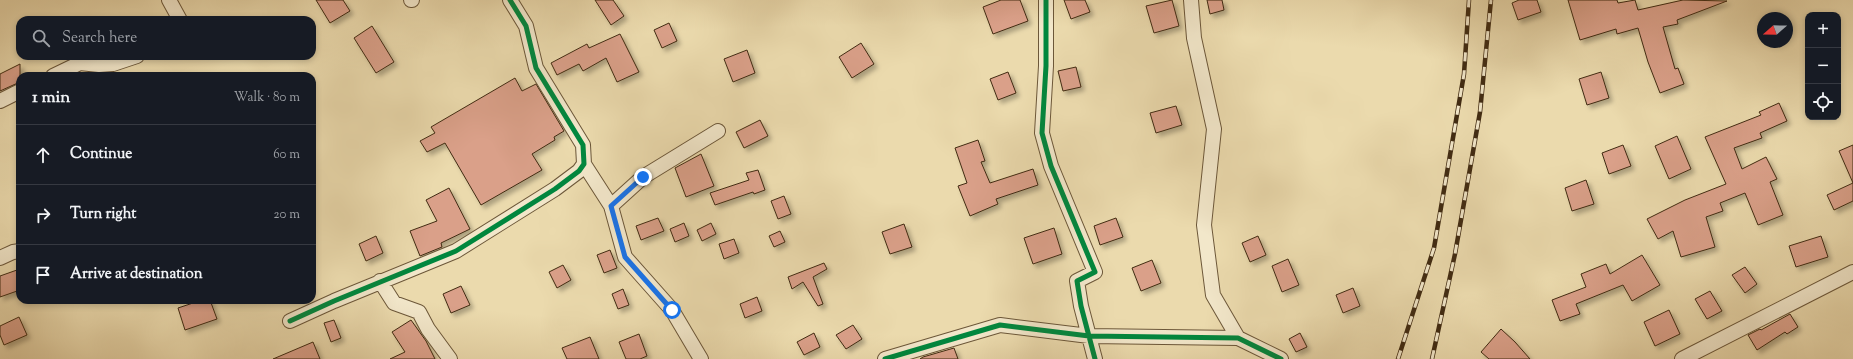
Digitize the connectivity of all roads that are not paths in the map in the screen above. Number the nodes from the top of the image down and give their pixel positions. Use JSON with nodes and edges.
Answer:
{"nodes":[{"id":1,"x":168,"y":0,"type":"edge"},
{"id":2,"x":510,"y":0,"type":"edge"},
{"id":3,"x":1046,"y":0,"type":"edge"},
{"id":4,"x":1191,"y":0,"type":"edge"},
{"id":5,"x":178,"y":16,"type":"edge"},
{"id":6,"x":126,"y":60,"type":"edge"},
{"id":7,"x":61,"y":72,"type":"edge"},
{"id":8,"x":16,"y":93,"type":"edge"},
{"id":9,"x":0,"y":101,"type":"edge"},
{"id":10,"x":718,"y":131,"type":"dead end"},
{"id":11,"x":584,"y":164,"type":"junction"},
{"id":12,"x":611,"y":206,"type":"junction"},
{"id":13,"x":16,"y":252,"type":"edge"},
{"id":14,"x":0,"y":258,"type":"edge"},
{"id":15,"x":1853,"y":272,"type":"edge"},
{"id":16,"x":380,"y":282,"type":"junction"},
{"id":17,"x":290,"y":321,"type":"dead end"},
{"id":18,"x":1089,"y":336,"type":"junction"},
{"id":19,"x":1238,"y":338,"type":"junction"},
{"id":20,"x":450,"y":359,"type":"edge"},
{"id":21,"x":701,"y":359,"type":"edge"},
{"id":22,"x":884,"y":359,"type":"edge"},
{"id":23,"x":1095,"y":359,"type":"edge"},
{"id":24,"x":1281,"y":359,"type":"edge"},
{"id":25,"x":1682,"y":359,"type":"edge"}],
"edges":[{"from":1,"to":5,"type":"street"},
{"from":2,"to":11,"type":"street"},
{"from":3,"to":18,"type":"street"},
{"from":4,"to":19,"type":"street"},
{"from":6,"to":7,"type":"street"},
{"from":8,"to":9,"type":"street"},
{"from":10,"to":12,"type":"street"},
{"from":11,"to":12,"type":"street"},
{"from":11,"to":16,"type":"street"},
{"from":12,"to":21,"type":"street"},
{"from":13,"to":14,"type":"street"},
{"from":15,"to":25,"type":"street"},
{"from":16,"to":17,"type":"street"},
{"from":16,"to":20,"type":"street"},
{"from":18,"to":19,"type":"street"},
{"from":18,"to":22,"type":"street"},
{"from":18,"to":23,"type":"street"},
{"from":19,"to":24,"type":"street"}]}
